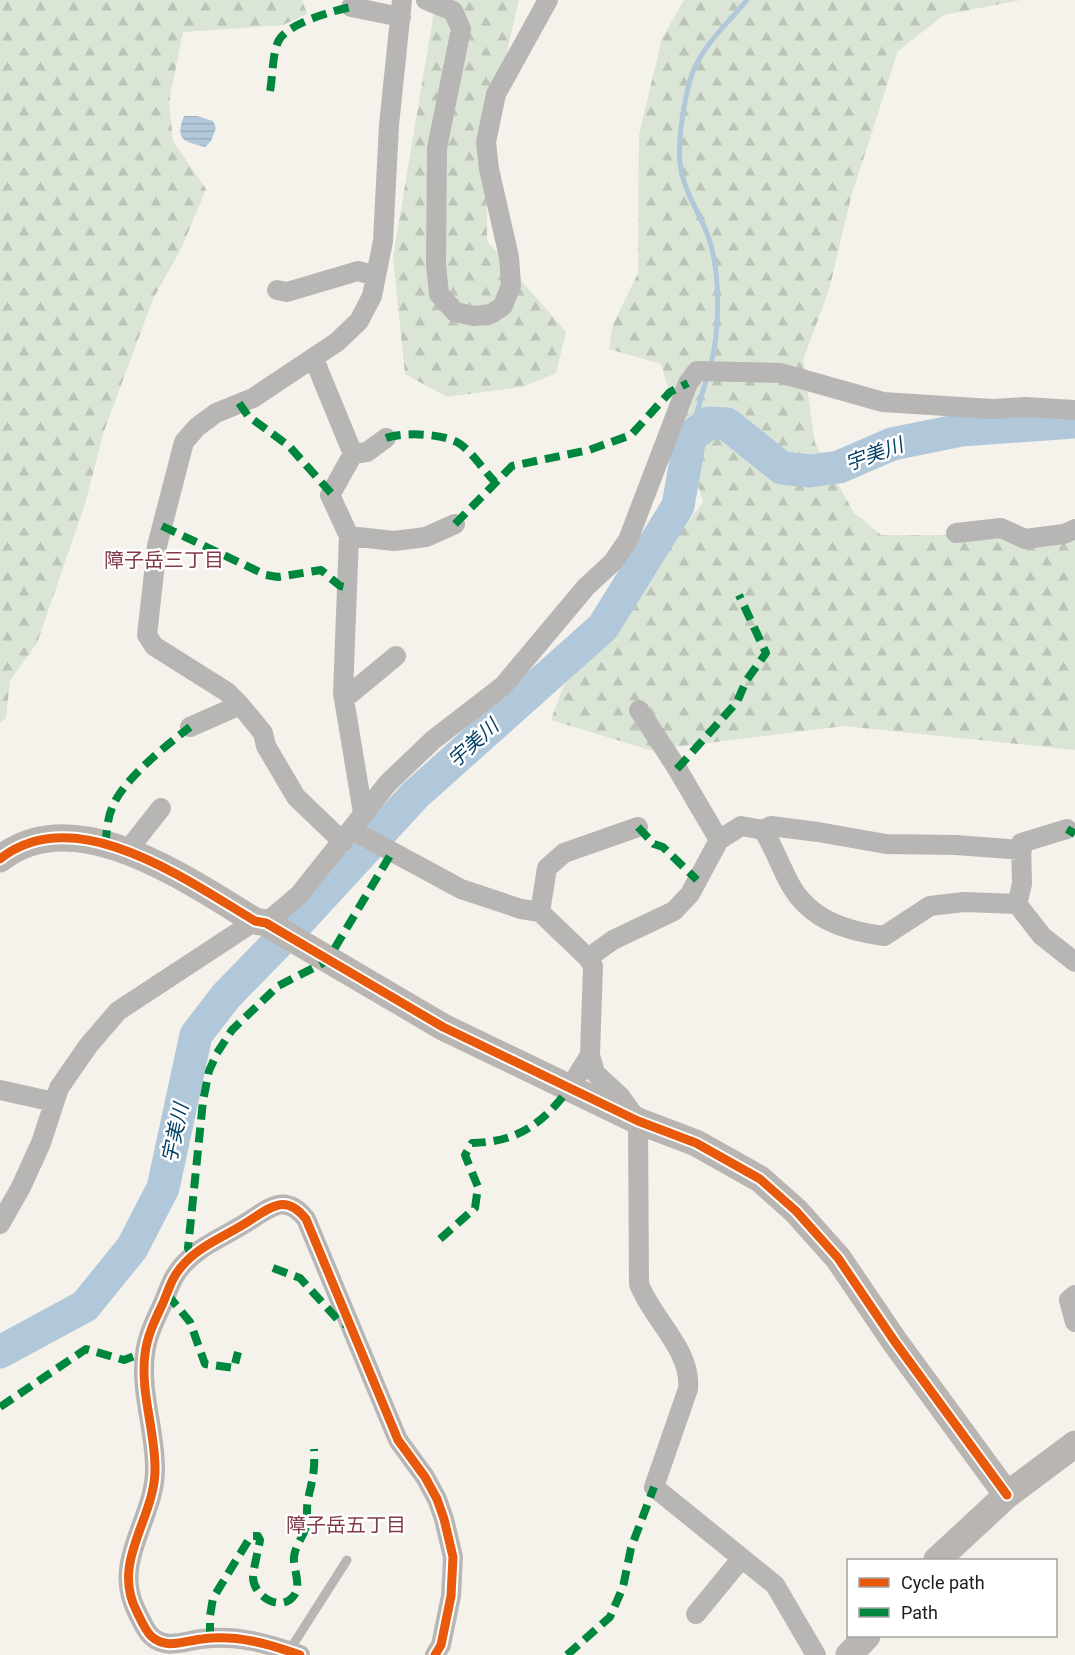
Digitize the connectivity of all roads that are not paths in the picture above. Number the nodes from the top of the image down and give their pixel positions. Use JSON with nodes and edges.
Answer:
{"nodes":[{"id":1,"x":426,"y":0,"type":"edge"},
{"id":2,"x":548,"y":0,"type":"edge"},
{"id":3,"x":351,"y":7,"type":"dead end"},
{"id":4,"x":401,"y":9,"type":"edge"},
{"id":5,"x":376,"y":276,"type":"junction"},
{"id":6,"x":277,"y":290,"type":"dead end"},
{"id":7,"x":314,"y":359,"type":"junction"},
{"id":8,"x":1075,"y":410,"type":"edge"},
{"id":9,"x":386,"y":438,"type":"dead end"},
{"id":10,"x":352,"y":454,"type":"junction"},
{"id":11,"x":455,"y":524,"type":"dead end"},
{"id":12,"x":1075,"y":529,"type":"edge"},
{"id":13,"x":956,"y":533,"type":"dead end"},
{"id":14,"x":349,"y":536,"type":"junction"},
{"id":15,"x":396,"y":656,"type":"dead end"},
{"id":16,"x":344,"y":699,"type":"junction"},
{"id":17,"x":240,"y":705,"type":"junction"},
{"id":18,"x":639,"y":710,"type":"dead end"},
{"id":19,"x":190,"y":727,"type":"dead end"},
{"id":20,"x":161,"y":808,"type":"dead end"},
{"id":21,"x":363,"y":813,"type":"junction"},
{"id":22,"x":638,"y":827,"type":"dead end"},
{"id":23,"x":1067,"y":829,"type":"dead end"},
{"id":24,"x":763,"y":830,"type":"junction"},
{"id":25,"x":351,"y":835,"type":"junction"},
{"id":26,"x":719,"y":840,"type":"junction"},
{"id":27,"x":128,"y":850,"type":"junction"},
{"id":28,"x":1022,"y":850,"type":"junction"},
{"id":29,"x":0,"y":860,"type":"edge"},
{"id":30,"x":1017,"y":904,"type":"junction"},
{"id":31,"x":540,"y":912,"type":"junction"},
{"id":32,"x":264,"y":924,"type":"junction"},
{"id":33,"x":588,"y":958,"type":"junction"},
{"id":34,"x":1075,"y":962,"type":"edge"},
{"id":35,"x":590,"y":1055,"type":"junction"},
{"id":36,"x":569,"y":1089,"type":"junction"},
{"id":37,"x":0,"y":1090,"type":"edge"},
{"id":38,"x":54,"y":1102,"type":"junction"},
{"id":39,"x":638,"y":1122,"type":"junction"},
{"id":40,"x":0,"y":1224,"type":"edge"},
{"id":41,"x":1075,"y":1295,"type":"edge"},
{"id":42,"x":1075,"y":1322,"type":"edge"},
{"id":43,"x":1075,"y":1444,"type":"edge"},
{"id":44,"x":1007,"y":1495,"type":"junction"},
{"id":45,"x":741,"y":1559,"type":"junction"},
{"id":46,"x":938,"y":1559,"type":"edge"},
{"id":47,"x":347,"y":1560,"type":"dead end"},
{"id":48,"x":696,"y":1614,"type":"dead end"},
{"id":49,"x":865,"y":1637,"type":"edge"},
{"id":50,"x":295,"y":1653,"type":"edge"},
{"id":51,"x":435,"y":1655,"type":"edge"},
{"id":52,"x":816,"y":1655,"type":"edge"},
{"id":53,"x":849,"y":1655,"type":"edge"}],
"edges":[{"from":1,"to":2,"type":"street"},
{"from":3,"to":4,"type":"street"},
{"from":4,"to":5,"type":"street"},
{"from":5,"to":6,"type":"street"},
{"from":5,"to":7,"type":"street"},
{"from":7,"to":10,"type":"street"},
{"from":7,"to":17,"type":"street"},
{"from":8,"to":21,"type":"street"},
{"from":9,"to":10,"type":"street"},
{"from":10,"to":14,"type":"street"},
{"from":11,"to":14,"type":"street"},
{"from":12,"to":13,"type":"street"},
{"from":14,"to":16,"type":"street"},
{"from":15,"to":16,"type":"street"},
{"from":16,"to":21,"type":"street"},
{"from":17,"to":19,"type":"street"},
{"from":17,"to":25,"type":"street"},
{"from":18,"to":26,"type":"street"},
{"from":20,"to":27,"type":"street"},
{"from":21,"to":25,"type":"street"},
{"from":22,"to":31,"type":"street"},
{"from":23,"to":28,"type":"street"},
{"from":24,"to":26,"type":"street"},
{"from":24,"to":28,"type":"street"},
{"from":24,"to":30,"type":"street"},
{"from":25,"to":31,"type":"street"},
{"from":25,"to":32,"type":"street"},
{"from":26,"to":33,"type":"street"},
{"from":27,"to":29,"type":"street"},
{"from":27,"to":32,"type":"street"},
{"from":28,"to":30,"type":"street"},
{"from":30,"to":34,"type":"street"},
{"from":31,"to":33,"type":"street"},
{"from":32,"to":36,"type":"street"},
{"from":32,"to":38,"type":"street"},
{"from":33,"to":35,"type":"street"},
{"from":35,"to":36,"type":"street"},
{"from":35,"to":39,"type":"street"},
{"from":36,"to":39,"type":"street"},
{"from":37,"to":38,"type":"street"},
{"from":38,"to":40,"type":"street"},
{"from":39,"to":44,"type":"street"},
{"from":39,"to":45,"type":"street"},
{"from":41,"to":42,"type":"street"},
{"from":43,"to":44,"type":"street"},
{"from":44,"to":46,"type":"street"},
{"from":45,"to":48,"type":"street"},
{"from":45,"to":52,"type":"street"},
{"from":47,"to":50,"type":"lane"},
{"from":49,"to":53,"type":"street"},
{"from":50,"to":51,"type":"street"}]}
